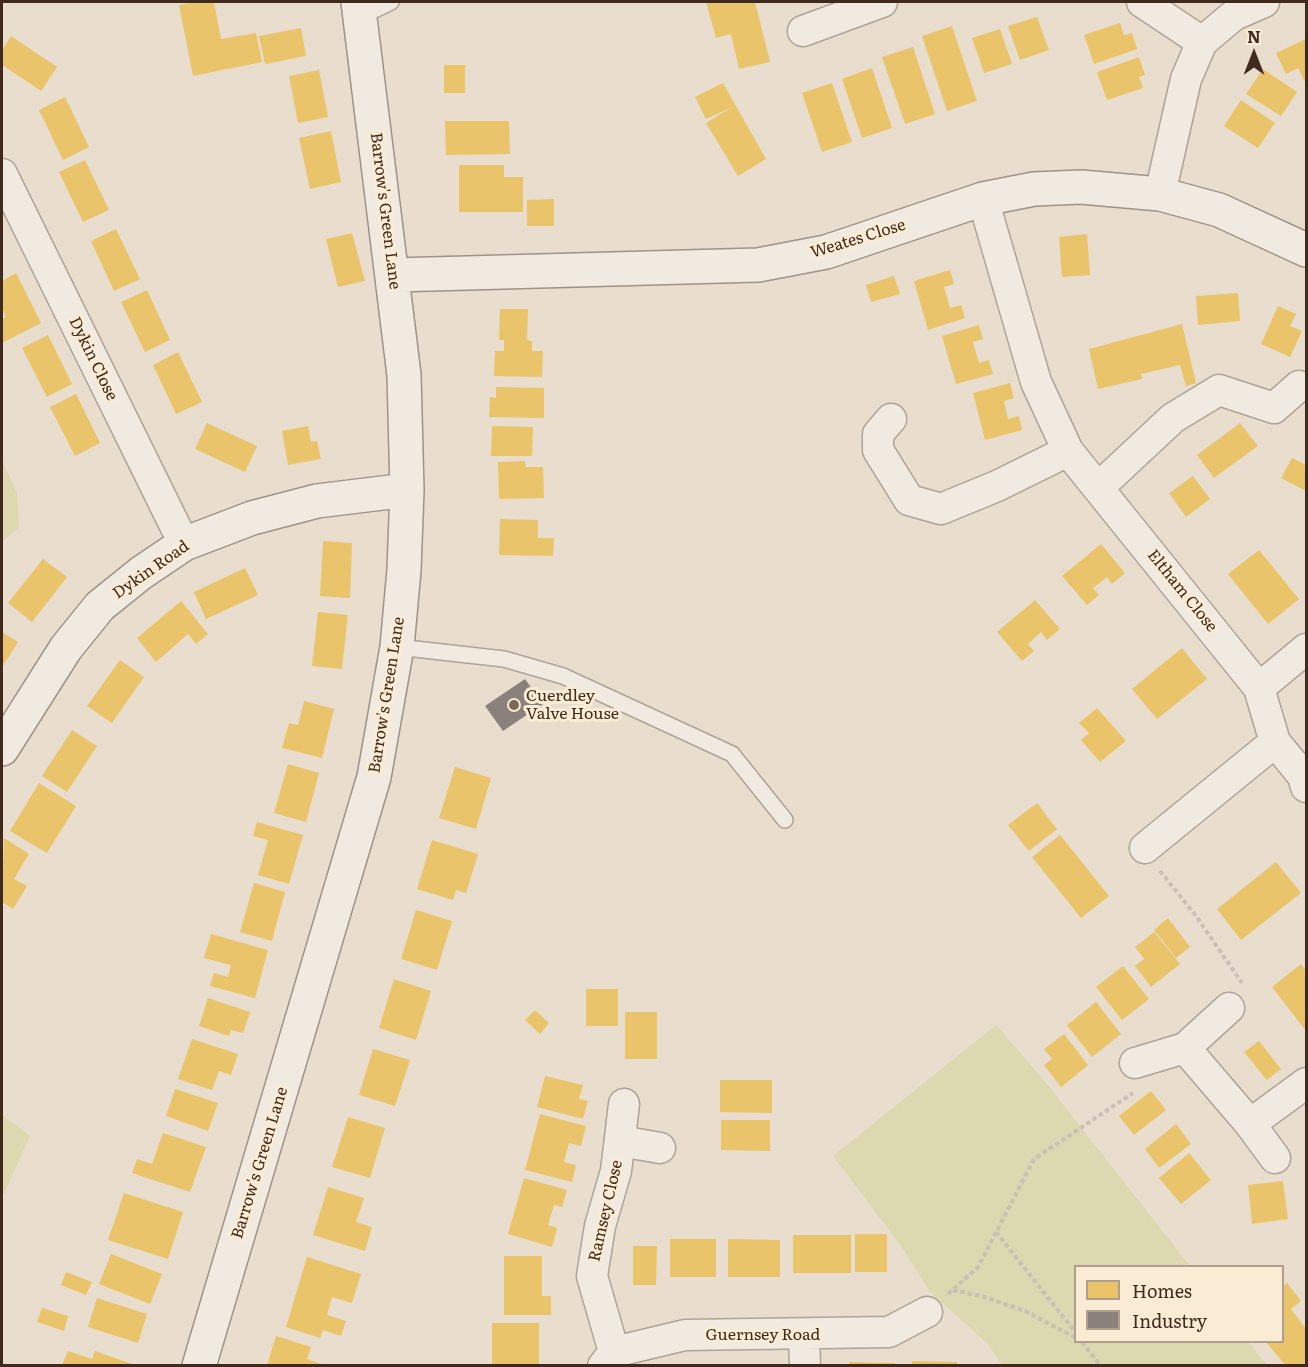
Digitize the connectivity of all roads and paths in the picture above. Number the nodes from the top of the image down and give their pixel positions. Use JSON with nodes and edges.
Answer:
{"nodes":[{"id":1,"x":391,"y":2,"type":"edge"},
{"id":2,"x":882,"y":2,"type":"edge"},
{"id":3,"x":1142,"y":2,"type":"edge"},
{"id":4,"x":1264,"y":2,"type":"edge"},
{"id":5,"x":359,"y":9,"type":"edge"},
{"id":6,"x":803,"y":31,"type":"dead end"},
{"id":7,"x":1202,"y":42,"type":"junction"},
{"id":8,"x":2,"y":174,"type":"edge"},
{"id":9,"x":1160,"y":194,"type":"junction"},
{"id":10,"x":983,"y":199,"type":"junction"},
{"id":11,"x":1306,"y":250,"type":"edge"},
{"id":12,"x":394,"y":275,"type":"junction"},
{"id":13,"x":1299,"y":386,"type":"dead end"},
{"id":14,"x":891,"y":419,"type":"dead end"},
{"id":15,"x":1068,"y":451,"type":"junction"},
{"id":16,"x":1099,"y":487,"type":"junction"},
{"id":17,"x":407,"y":490,"type":"junction"},
{"id":18,"x":184,"y":544,"type":"junction"},
{"id":19,"x":397,"y":647,"type":"junction"},
{"id":20,"x":1306,"y":649,"type":"edge"},
{"id":21,"x":1259,"y":688,"type":"junction"},
{"id":22,"x":1275,"y":742,"type":"junction"},
{"id":23,"x":2,"y":748,"type":"edge"},
{"id":24,"x":1306,"y":786,"type":"edge"},
{"id":25,"x":785,"y":820,"type":"dead end"},
{"id":26,"x":1145,"y":848,"type":"joint"},
{"id":27,"x":1229,"y":1008,"type":"joint"},
{"id":28,"x":1185,"y":1048,"type":"junction"},
{"id":29,"x":1134,"y":1063,"type":"joint"},
{"id":30,"x":1306,"y":1083,"type":"edge"},
{"id":31,"x":624,"y":1104,"type":"dead end"},
{"id":32,"x":1250,"y":1124,"type":"junction"},
{"id":33,"x":620,"y":1141,"type":"junction"},
{"id":34,"x":660,"y":1148,"type":"dead end"},
{"id":35,"x":1275,"y":1158,"type":"dead end"},
{"id":36,"x":996,"y":1232,"type":"junction"},
{"id":37,"x":952,"y":1290,"type":"junction"},
{"id":38,"x":927,"y":1312,"type":"joint"},
{"id":39,"x":1074,"y":1330,"type":"edge"},
{"id":40,"x":804,"y":1335,"type":"junction"},
{"id":41,"x":1074,"y":1337,"type":"edge"},
{"id":42,"x":1084,"y":1343,"type":"edge"},
{"id":43,"x":608,"y":1359,"type":"edge"},
{"id":44,"x":199,"y":1365,"type":"edge"},
{"id":45,"x":805,"y":1365,"type":"edge"},
{"id":46,"x":1101,"y":1365,"type":"edge"}],
"edges":[{"from":1,"to":5,"type":"lane"},
{"from":2,"to":6,"type":"street"},
{"from":3,"to":7,"type":"street"},
{"from":4,"to":7,"type":"street"},
{"from":5,"to":12,"type":"street","name":"Barrow's Green Lane"},
{"from":7,"to":9,"type":"street"},
{"from":8,"to":18,"type":"street","name":"Dykin Close"},
{"from":9,"to":10,"type":"street","name":"Weates Close"},
{"from":9,"to":11,"type":"street","name":"Weates Close"},
{"from":10,"to":12,"type":"street","name":"Weates Close"},
{"from":10,"to":15,"type":"street","name":"Eltham Close"},
{"from":12,"to":17,"type":"street","name":"Barrow's Green Lane"},
{"from":13,"to":16,"type":"street"},
{"from":14,"to":15,"type":"street"},
{"from":15,"to":16,"type":"street","name":"Eltham Close"},
{"from":16,"to":21,"type":"street","name":"Eltham Close"},
{"from":17,"to":18,"type":"street","name":"Dykin Road"},
{"from":17,"to":19,"type":"street","name":"Barrow's Green Lane"},
{"from":18,"to":23,"type":"street","name":"Dykin Road"},
{"from":19,"to":25,"type":"lane"},
{"from":19,"to":44,"type":"street","name":"Barrow's Green Lane"},
{"from":20,"to":21,"type":"street"},
{"from":21,"to":22,"type":"street","name":"Eltham Close"},
{"from":22,"to":24,"type":"street","name":"Eltham Close"},
{"from":22,"to":26,"type":"street"},
{"from":26,"to":27,"type":"path"},
{"from":27,"to":28,"type":"street"},
{"from":28,"to":29,"type":"street"},
{"from":28,"to":32,"type":"street"},
{"from":29,"to":36,"type":"path"},
{"from":30,"to":32,"type":"street"},
{"from":31,"to":33,"type":"street","name":"Ramsey Close"},
{"from":32,"to":35,"type":"street"},
{"from":33,"to":34,"type":"street"},
{"from":33,"to":43,"type":"street","name":"Ramsey Close"},
{"from":36,"to":37,"type":"path"},
{"from":36,"to":39,"type":"path"},
{"from":37,"to":38,"type":"path"},
{"from":37,"to":41,"type":"path"},
{"from":38,"to":40,"type":"street","name":"Guernsey Road"},
{"from":40,"to":43,"type":"street","name":"Guernsey Road"},
{"from":40,"to":45,"type":"street"},
{"from":42,"to":46,"type":"path"}]}
